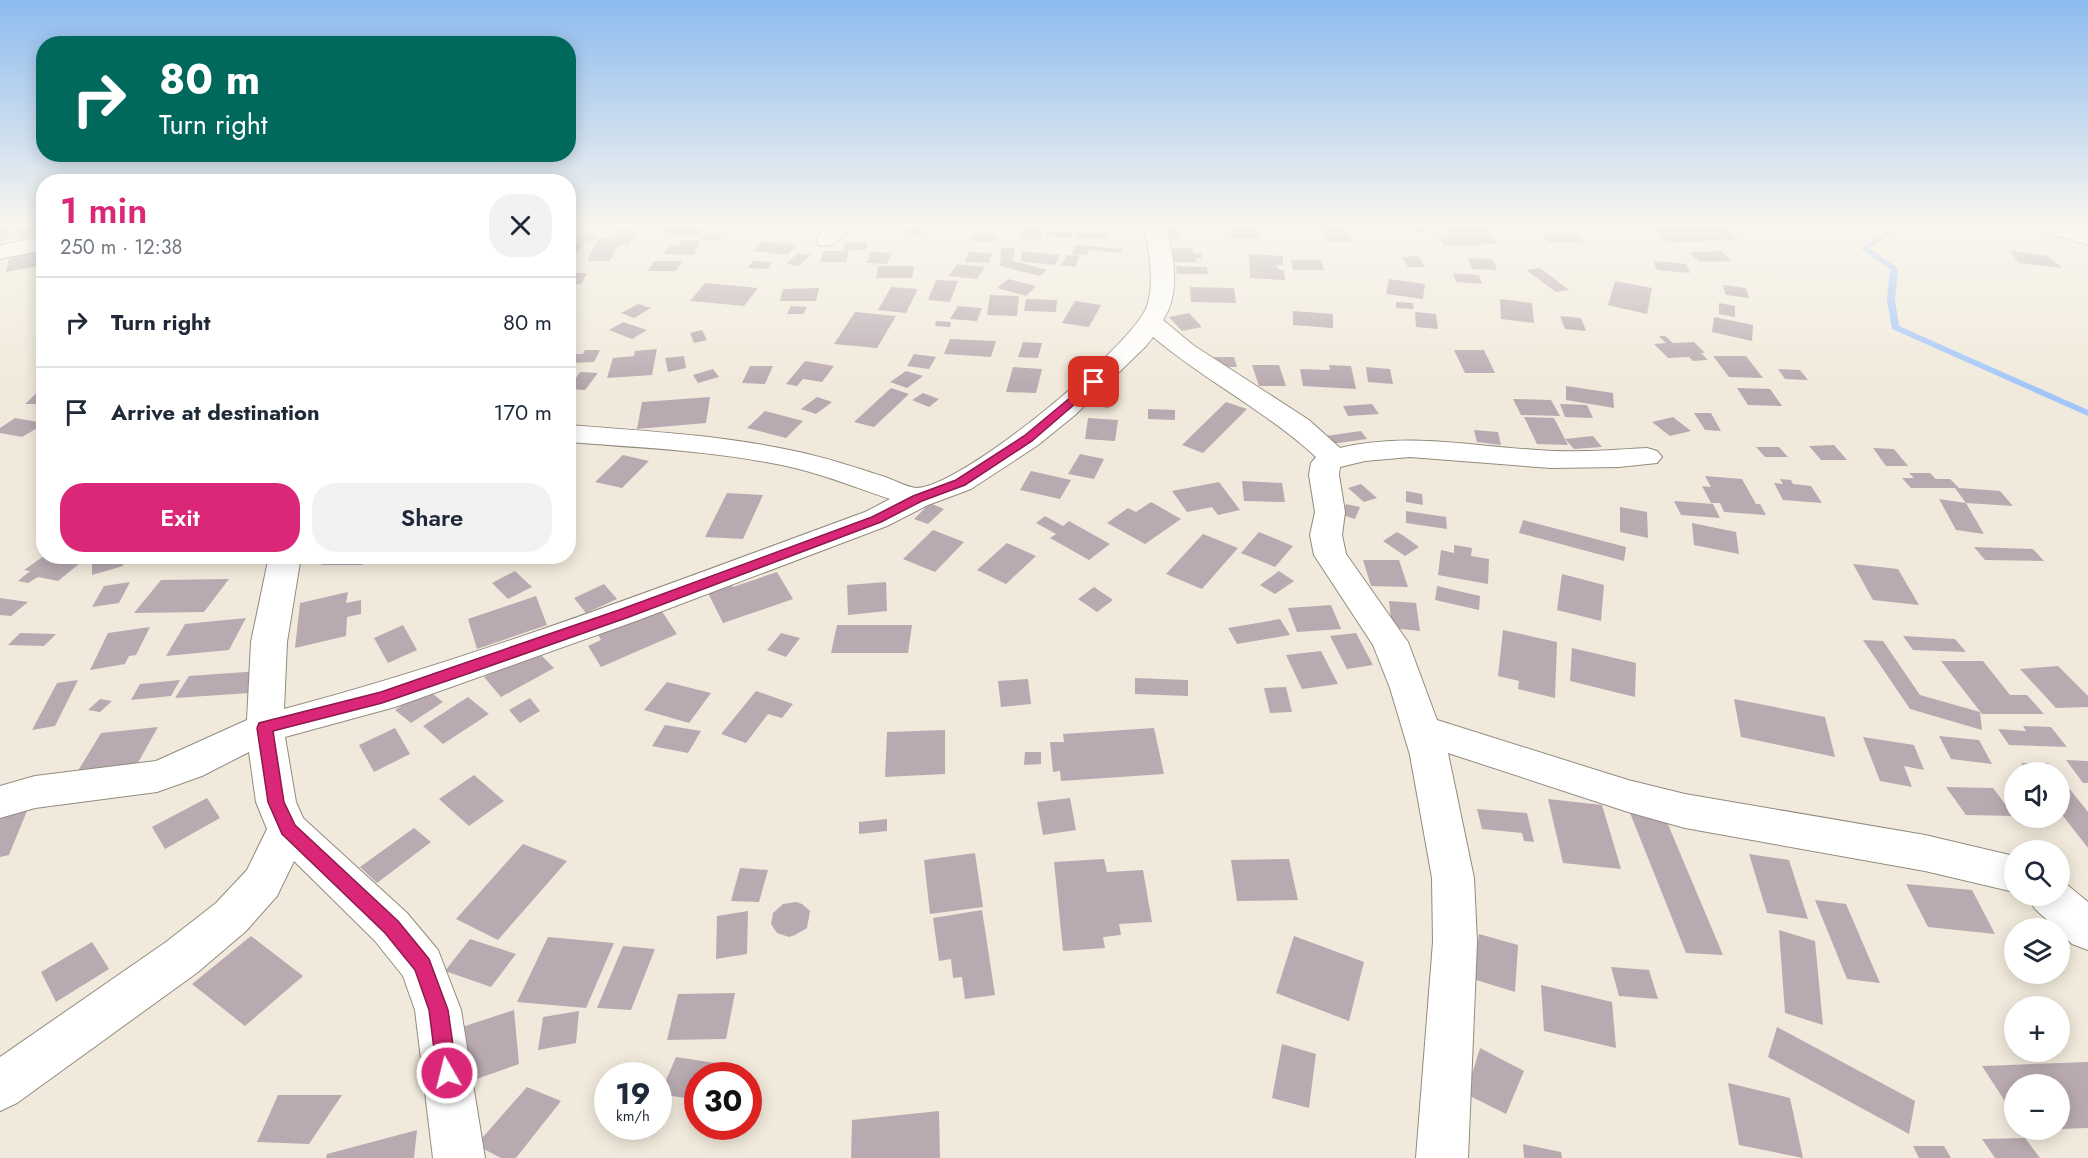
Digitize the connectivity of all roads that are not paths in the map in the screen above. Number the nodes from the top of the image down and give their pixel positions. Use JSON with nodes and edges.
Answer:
{"nodes":[{"id":1,"x":1161,"y":279,"type":"edge"},
{"id":2,"x":1149,"y":321,"type":"junction"},
{"id":3,"x":576,"y":434,"type":"edge"},
{"id":4,"x":1647,"y":457,"type":"dead end"},
{"id":5,"x":1334,"y":458,"type":"junction"},
{"id":6,"x":917,"y":498,"type":"junction"},
{"id":7,"x":284,"y":564,"type":"edge"},
{"id":8,"x":265,"y":728,"type":"junction"},
{"id":9,"x":1421,"y":730,"type":"junction"},
{"id":10,"x":0,"y":802,"type":"edge"},
{"id":11,"x":288,"y":829,"type":"junction"},
{"id":12,"x":2004,"y":871,"type":"edge"},
{"id":13,"x":2061,"y":906,"type":"edge"},
{"id":14,"x":2088,"y":930,"type":"edge"},
{"id":15,"x":0,"y":1086,"type":"edge"},
{"id":16,"x":459,"y":1158,"type":"edge"},
{"id":17,"x":1442,"y":1158,"type":"edge"}],
"edges":[{"from":1,"to":2,"type":"street"},
{"from":2,"to":5,"type":"street"},
{"from":2,"to":6,"type":"street"},
{"from":3,"to":6,"type":"street"},
{"from":4,"to":5,"type":"street"},
{"from":5,"to":9,"type":"street"},
{"from":6,"to":8,"type":"street"},
{"from":7,"to":8,"type":"street"},
{"from":8,"to":10,"type":"street"},
{"from":8,"to":11,"type":"street"},
{"from":9,"to":12,"type":"street"},
{"from":9,"to":17,"type":"street"},
{"from":11,"to":15,"type":"street"},
{"from":11,"to":16,"type":"street"},
{"from":13,"to":14,"type":"street"}]}
